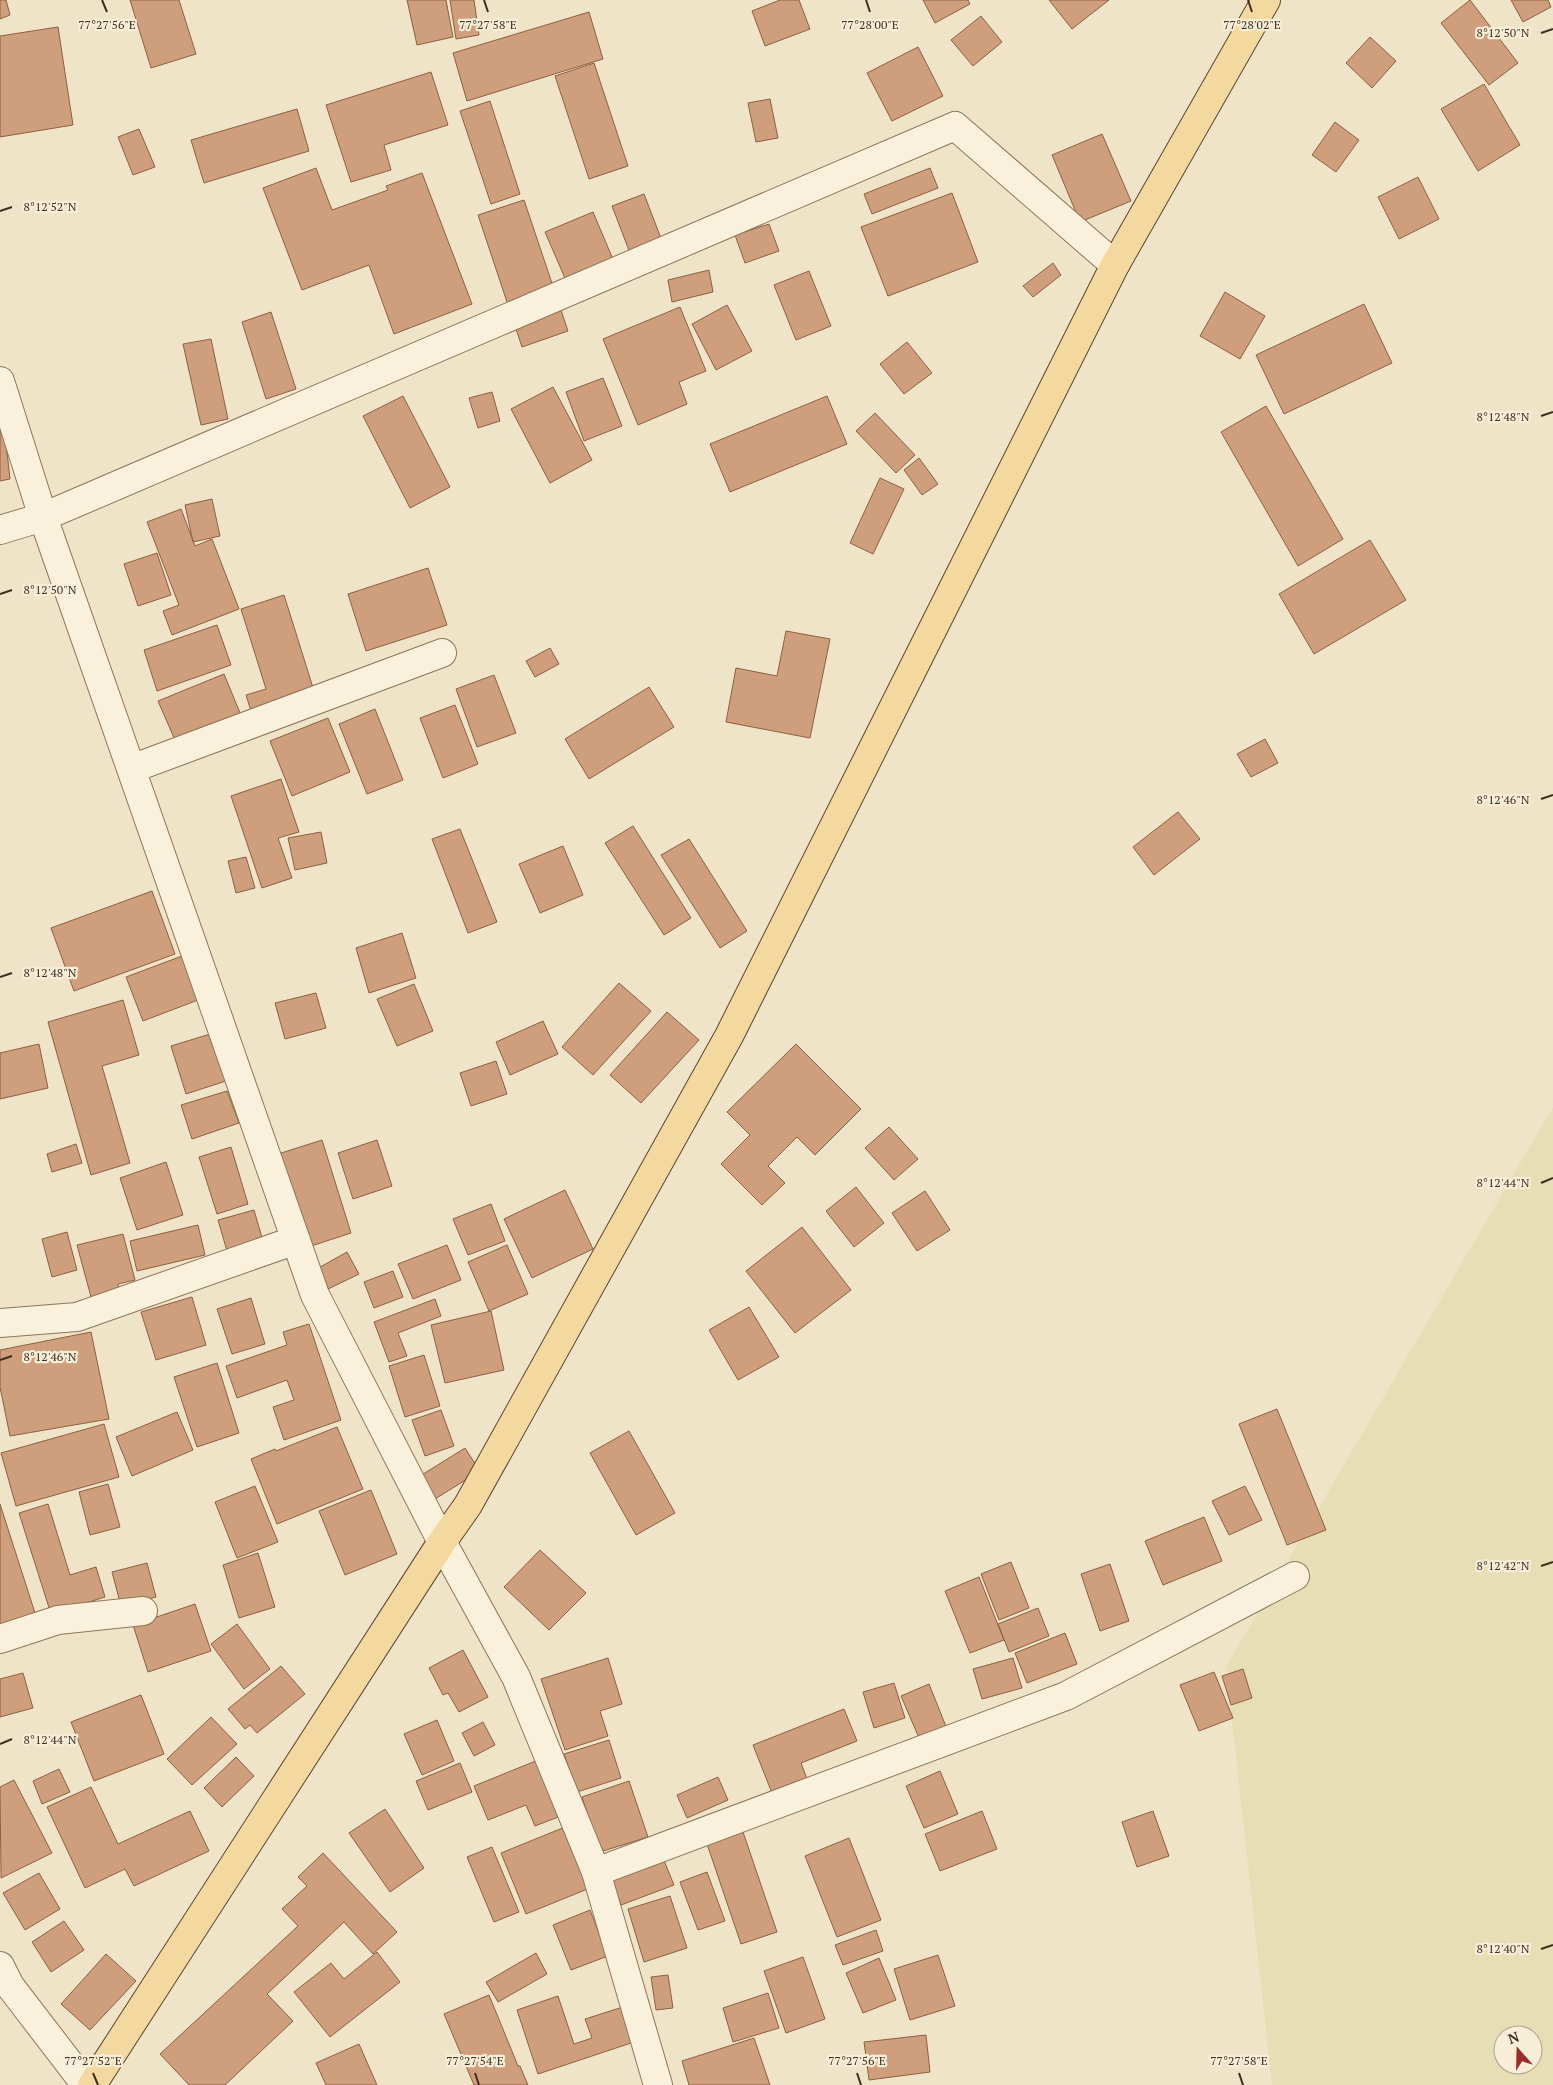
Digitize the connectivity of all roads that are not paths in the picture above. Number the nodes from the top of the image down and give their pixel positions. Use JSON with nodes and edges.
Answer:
{"nodes":[{"id":1,"x":1266,"y":0,"type":"edge"},
{"id":2,"x":1115,"y":265,"type":"junction"},
{"id":3,"x":0,"y":381,"type":"edge"},
{"id":4,"x":43,"y":517,"type":"junction"},
{"id":5,"x":0,"y":530,"type":"edge"},
{"id":6,"x":442,"y":652,"type":"dead end"},
{"id":7,"x":131,"y":769,"type":"junction"},
{"id":8,"x":296,"y":1240,"type":"junction"},
{"id":9,"x":0,"y":1324,"type":"edge"},
{"id":10,"x":442,"y":1542,"type":"junction"},
{"id":11,"x":1296,"y":1576,"type":"dead end"},
{"id":12,"x":143,"y":1611,"type":"dead end"},
{"id":13,"x":0,"y":1639,"type":"edge"},
{"id":14,"x":596,"y":1872,"type":"junction"},
{"id":15,"x":0,"y":1966,"type":"edge"},
{"id":16,"x":86,"y":2085,"type":"edge"},
{"id":17,"x":92,"y":2085,"type":"edge"},
{"id":18,"x":658,"y":2085,"type":"edge"}],
"edges":[{"from":1,"to":2,"type":"main road"},
{"from":2,"to":4,"type":"street"},
{"from":2,"to":10,"type":"main road"},
{"from":3,"to":4,"type":"street"},
{"from":4,"to":5,"type":"street"},
{"from":4,"to":7,"type":"street"},
{"from":6,"to":7,"type":"street"},
{"from":7,"to":8,"type":"street"},
{"from":8,"to":9,"type":"street"},
{"from":8,"to":10,"type":"street"},
{"from":10,"to":14,"type":"street"},
{"from":10,"to":17,"type":"main road"},
{"from":11,"to":14,"type":"street"},
{"from":12,"to":13,"type":"street"},
{"from":14,"to":18,"type":"street"},
{"from":15,"to":16,"type":"street"}]}
